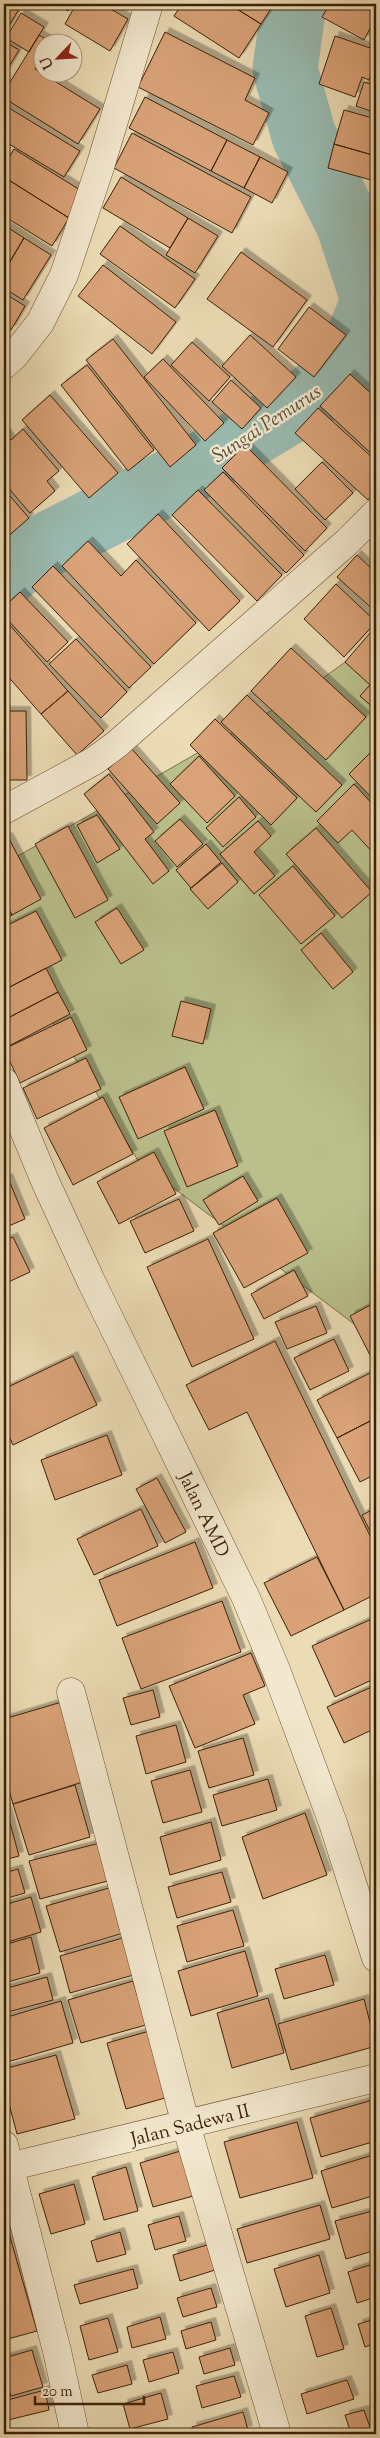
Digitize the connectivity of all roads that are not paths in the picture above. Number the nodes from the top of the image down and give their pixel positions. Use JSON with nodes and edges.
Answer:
{"nodes":[{"id":1,"x":147,"y":4,"type":"edge"},
{"id":2,"x":4,"y":366,"type":"edge"},
{"id":3,"x":376,"y":513,"type":"edge"},
{"id":4,"x":4,"y":810,"type":"edge"},
{"id":5,"x":4,"y":1082,"type":"edge"},
{"id":6,"x":71,"y":1692,"type":"dead end"},
{"id":7,"x":374,"y":1943,"type":"edge"},
{"id":8,"x":376,"y":2078,"type":"edge"},
{"id":9,"x":186,"y":2124,"type":"junction"},
{"id":10,"x":6,"y":2160,"type":"edge"},
{"id":11,"x":75,"y":2434,"type":"edge"},
{"id":12,"x":277,"y":2434,"type":"edge"}],
"edges":[{"from":1,"to":2,"type":"street"},
{"from":3,"to":4,"type":"street"},
{"from":5,"to":7,"type":"street","name":"Jalan AMD"},
{"from":6,"to":9,"type":"street"},
{"from":8,"to":9,"type":"street","name":"Jalan Sadewa II"},
{"from":9,"to":10,"type":"street","name":"Jalan Sadewa II"},
{"from":9,"to":12,"type":"street"},
{"from":10,"to":11,"type":"street"}]}
